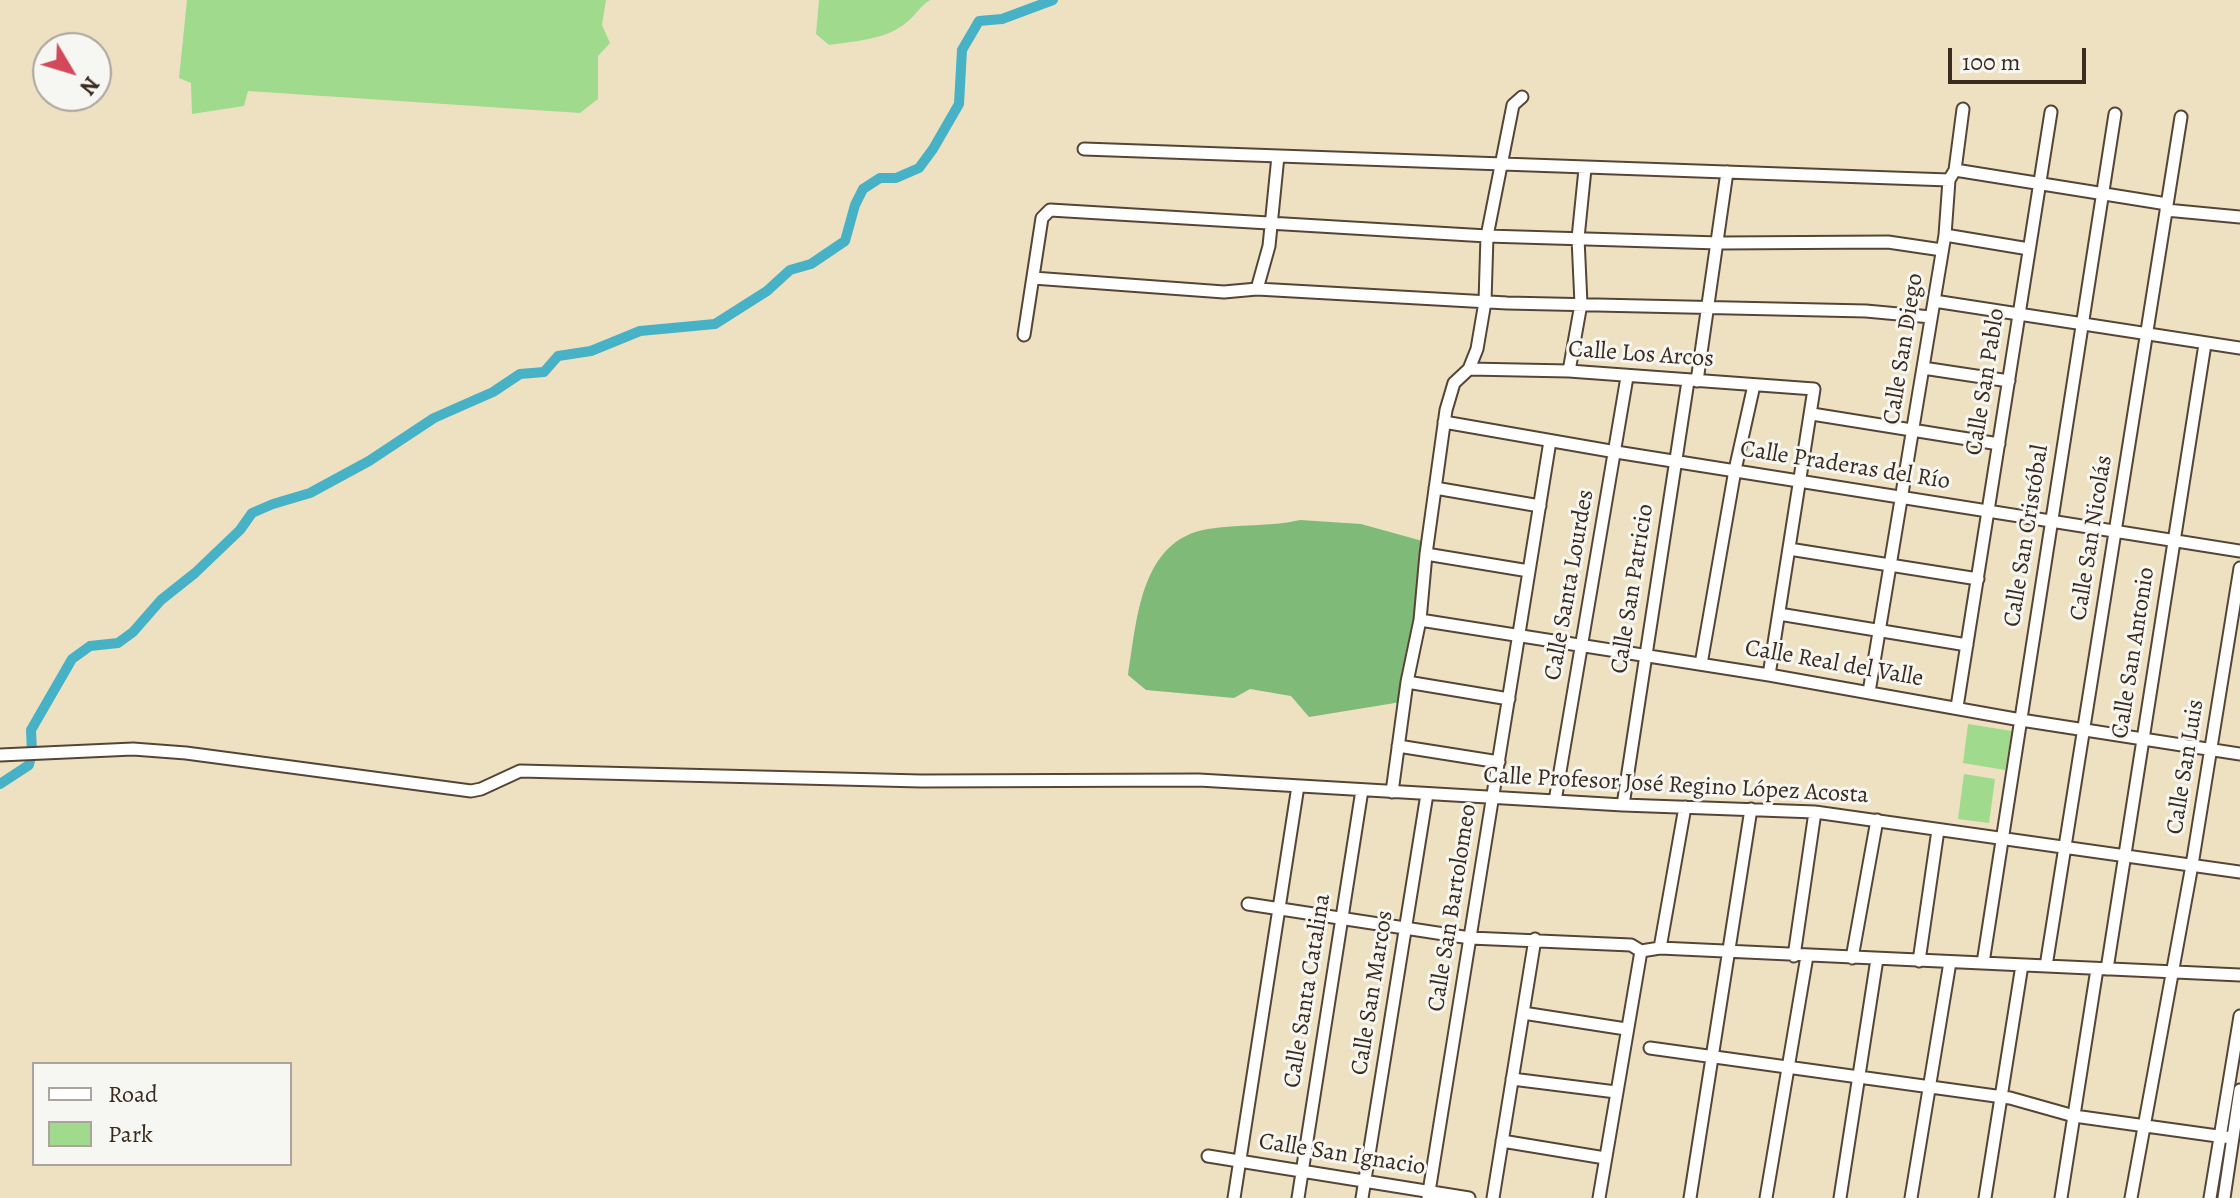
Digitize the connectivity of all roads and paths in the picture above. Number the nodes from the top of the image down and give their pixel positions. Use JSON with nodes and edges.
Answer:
{"nodes":[{"id":1,"x":1522,"y":97,"type":"dead end"},
{"id":2,"x":1963,"y":109,"type":"dead end"},
{"id":3,"x":2051,"y":112,"type":"dead end"},
{"id":4,"x":2115,"y":114,"type":"dead end"},
{"id":5,"x":2181,"y":117,"type":"dead end"},
{"id":6,"x":1084,"y":149,"type":"dead end"},
{"id":7,"x":1278,"y":156,"type":"junction"},
{"id":8,"x":1501,"y":163,"type":"junction"},
{"id":9,"x":1585,"y":169,"type":"junction"},
{"id":10,"x":1727,"y":172,"type":"junction"},
{"id":11,"x":1952,"y":175,"type":"junction"},
{"id":12,"x":2039,"y":183,"type":"junction"},
{"id":13,"x":2103,"y":194,"type":"junction"},
{"id":14,"x":2166,"y":207,"type":"junction"},
{"id":15,"x":2240,"y":217,"type":"edge"},
{"id":16,"x":1270,"y":224,"type":"junction"},
{"id":17,"x":1945,"y":235,"type":"junction"},
{"id":18,"x":1487,"y":236,"type":"junction"},
{"id":19,"x":1578,"y":238,"type":"junction"},
{"id":20,"x":1719,"y":243,"type":"junction"},
{"id":21,"x":2029,"y":249,"type":"junction"},
{"id":22,"x":1942,"y":250,"type":"junction"},
{"id":23,"x":1033,"y":278,"type":"junction"},
{"id":24,"x":1257,"y":289,"type":"junction"},
{"id":25,"x":1934,"y":301,"type":"junction"},
{"id":26,"x":1485,"y":302,"type":"junction"},
{"id":27,"x":1581,"y":304,"type":"junction"},
{"id":28,"x":1709,"y":308,"type":"junction"},
{"id":29,"x":2019,"y":314,"type":"junction"},
{"id":30,"x":1931,"y":317,"type":"junction"},
{"id":31,"x":2083,"y":324,"type":"junction"},
{"id":32,"x":2146,"y":334,"type":"junction"},
{"id":33,"x":1024,"y":335,"type":"dead end"},
{"id":34,"x":2205,"y":344,"type":"junction"},
{"id":35,"x":2240,"y":348,"type":"edge"},
{"id":36,"x":1923,"y":368,"type":"junction"},
{"id":37,"x":1469,"y":369,"type":"junction"},
{"id":38,"x":1569,"y":371,"type":"junction"},
{"id":39,"x":1627,"y":377,"type":"junction"},
{"id":40,"x":1692,"y":381,"type":"junction"},
{"id":41,"x":2009,"y":381,"type":"junction"},
{"id":42,"x":1754,"y":385,"type":"junction"},
{"id":43,"x":1812,"y":414,"type":"junction"},
{"id":44,"x":1444,"y":422,"type":"junction"},
{"id":45,"x":1913,"y":430,"type":"junction"},
{"id":46,"x":1550,"y":441,"type":"junction"},
{"id":47,"x":1999,"y":444,"type":"junction"},
{"id":48,"x":1616,"y":452,"type":"junction"},
{"id":49,"x":1676,"y":461,"type":"junction"},
{"id":50,"x":1735,"y":470,"type":"junction"},
{"id":51,"x":1800,"y":481,"type":"junction"},
{"id":52,"x":1435,"y":488,"type":"junction"},
{"id":53,"x":1902,"y":496,"type":"junction"},
{"id":54,"x":1540,"y":506,"type":"junction"},
{"id":55,"x":1988,"y":512,"type":"junction"},
{"id":56,"x":2052,"y":522,"type":"junction"},
{"id":57,"x":2115,"y":532,"type":"junction"},
{"id":58,"x":2174,"y":541,"type":"junction"},
{"id":59,"x":1789,"y":549,"type":"junction"},
{"id":60,"x":2240,"y":551,"type":"edge"},
{"id":61,"x":1426,"y":554,"type":"junction"},
{"id":62,"x":1890,"y":565,"type":"junction"},
{"id":63,"x":2240,"y":568,"type":"edge"},
{"id":64,"x":1529,"y":571,"type":"junction"},
{"id":65,"x":1978,"y":579,"type":"junction"},
{"id":66,"x":1779,"y":614,"type":"junction"},
{"id":67,"x":1420,"y":620,"type":"junction"},
{"id":68,"x":1879,"y":631,"type":"junction"},
{"id":69,"x":1519,"y":636,"type":"junction"},
{"id":70,"x":1967,"y":645,"type":"junction"},
{"id":71,"x":1583,"y":646,"type":"junction"},
{"id":72,"x":1645,"y":655,"type":"junction"},
{"id":73,"x":1701,"y":664,"type":"junction"},
{"id":74,"x":1769,"y":675,"type":"junction"},
{"id":75,"x":1407,"y":682,"type":"junction"},
{"id":76,"x":1869,"y":692,"type":"junction"},
{"id":77,"x":1509,"y":699,"type":"junction"},
{"id":78,"x":1957,"y":707,"type":"junction"},
{"id":79,"x":2021,"y":720,"type":"junction"},
{"id":80,"x":2084,"y":730,"type":"junction"},
{"id":81,"x":2143,"y":739,"type":"junction"},
{"id":82,"x":1398,"y":746,"type":"junction"},
{"id":83,"x":2211,"y":749,"type":"junction"},
{"id":84,"x":2240,"y":754,"type":"edge"},
{"id":85,"x":0,"y":755,"type":"edge"},
{"id":86,"x":1499,"y":762,"type":"junction"},
{"id":87,"x":1298,"y":786,"type":"junction"},
{"id":88,"x":1362,"y":790,"type":"junction"},
{"id":89,"x":1392,"y":792,"type":"junction"},
{"id":90,"x":1427,"y":794,"type":"junction"},
{"id":91,"x":1493,"y":797,"type":"junction"},
{"id":92,"x":1555,"y":801,"type":"junction"},
{"id":93,"x":1623,"y":805,"type":"junction"},
{"id":94,"x":1685,"y":807,"type":"junction"},
{"id":95,"x":1751,"y":809,"type":"junction"},
{"id":96,"x":1815,"y":812,"type":"junction"},
{"id":97,"x":1877,"y":820,"type":"junction"},
{"id":98,"x":1938,"y":830,"type":"junction"},
{"id":99,"x":2002,"y":839,"type":"junction"},
{"id":100,"x":2065,"y":847,"type":"junction"},
{"id":101,"x":2124,"y":856,"type":"junction"},
{"id":102,"x":2192,"y":865,"type":"junction"},
{"id":103,"x":2240,"y":872,"type":"edge"},
{"id":104,"x":1248,"y":904,"type":"dead end"},
{"id":105,"x":1278,"y":908,"type":"junction"},
{"id":106,"x":1342,"y":919,"type":"junction"},
{"id":107,"x":1405,"y":929,"type":"junction"},
{"id":108,"x":1470,"y":938,"type":"junction"},
{"id":109,"x":1535,"y":939,"type":"junction"},
{"id":110,"x":1660,"y":948,"type":"junction"},
{"id":111,"x":1641,"y":951,"type":"junction"},
{"id":112,"x":1728,"y":953,"type":"junction"},
{"id":113,"x":1794,"y":956,"type":"junction"},
{"id":114,"x":1807,"y":956,"type":"junction"},
{"id":115,"x":1852,"y":958,"type":"junction"},
{"id":116,"x":1877,"y":959,"type":"junction"},
{"id":117,"x":1919,"y":961,"type":"junction"},
{"id":118,"x":1950,"y":962,"type":"junction"},
{"id":119,"x":1983,"y":963,"type":"junction"},
{"id":120,"x":2022,"y":965,"type":"junction"},
{"id":121,"x":2046,"y":966,"type":"junction"},
{"id":122,"x":2102,"y":969,"type":"junction"},
{"id":123,"x":2173,"y":972,"type":"junction"},
{"id":124,"x":2240,"y":975,"type":"edge"},
{"id":125,"x":1523,"y":1013,"type":"junction"},
{"id":126,"x":2240,"y":1016,"type":"edge"},
{"id":127,"x":1626,"y":1029,"type":"junction"},
{"id":128,"x":1650,"y":1048,"type":"dead end"},
{"id":129,"x":1712,"y":1055,"type":"junction"},
{"id":130,"x":1788,"y":1066,"type":"junction"},
{"id":131,"x":1859,"y":1077,"type":"junction"},
{"id":132,"x":1512,"y":1079,"type":"junction"},
{"id":133,"x":1930,"y":1086,"type":"junction"},
{"id":134,"x":2240,"y":1090,"type":"edge"},
{"id":135,"x":1616,"y":1092,"type":"junction"},
{"id":136,"x":2002,"y":1099,"type":"junction"},
{"id":137,"x":2074,"y":1116,"type":"junction"},
{"id":138,"x":2143,"y":1125,"type":"junction"},
{"id":139,"x":2220,"y":1135,"type":"junction"},
{"id":140,"x":2232,"y":1138,"type":"junction"},
{"id":141,"x":1502,"y":1141,"type":"junction"},
{"id":142,"x":1208,"y":1156,"type":"dead end"},
{"id":143,"x":1605,"y":1158,"type":"junction"},
{"id":144,"x":1240,"y":1161,"type":"junction"},
{"id":145,"x":1302,"y":1171,"type":"junction"},
{"id":146,"x":1365,"y":1181,"type":"junction"},
{"id":147,"x":1429,"y":1195,"type":"edge"},
{"id":148,"x":1234,"y":1198,"type":"edge"},
{"id":149,"x":1298,"y":1198,"type":"edge"},
{"id":150,"x":1362,"y":1198,"type":"edge"},
{"id":151,"x":1469,"y":1198,"type":"edge"},
{"id":152,"x":1493,"y":1198,"type":"edge"},
{"id":153,"x":1599,"y":1198,"type":"edge"},
{"id":154,"x":1690,"y":1198,"type":"edge"},
{"id":155,"x":1766,"y":1198,"type":"edge"},
{"id":156,"x":1840,"y":1198,"type":"edge"},
{"id":157,"x":1911,"y":1198,"type":"edge"},
{"id":158,"x":1985,"y":1198,"type":"edge"},
{"id":159,"x":2061,"y":1198,"type":"edge"},
{"id":160,"x":2131,"y":1198,"type":"edge"},
{"id":161,"x":2210,"y":1198,"type":"edge"},
{"id":162,"x":2224,"y":1198,"type":"edge"}],
"edges":[{"from":1,"to":8,"type":"street"},
{"from":2,"to":11,"type":"street","name":"Calle San Diego"},
{"from":3,"to":12,"type":"street","name":"Calle San Pablo"},
{"from":4,"to":13,"type":"street","name":"Calle San Cristóbal"},
{"from":5,"to":14,"type":"street","name":"Calle San Nicolás"},
{"from":6,"to":7,"type":"street"},
{"from":7,"to":8,"type":"street"},
{"from":7,"to":16,"type":"street"},
{"from":8,"to":9,"type":"street"},
{"from":8,"to":18,"type":"street"},
{"from":9,"to":10,"type":"street"},
{"from":9,"to":19,"type":"street"},
{"from":10,"to":11,"type":"street"},
{"from":10,"to":20,"type":"street","name":"Calle San Patricio"},
{"from":11,"to":12,"type":"street"},
{"from":11,"to":17,"type":"street","name":"Calle San Diego"},
{"from":12,"to":13,"type":"street"},
{"from":12,"to":21,"type":"street","name":"Calle San Pablo"},
{"from":13,"to":14,"type":"street"},
{"from":13,"to":31,"type":"street","name":"Calle San Cristóbal"},
{"from":14,"to":15,"type":"street"},
{"from":14,"to":32,"type":"street","name":"Calle San Nicolás"},
{"from":16,"to":18,"type":"street"},
{"from":16,"to":23,"type":"street"},
{"from":16,"to":24,"type":"street"},
{"from":17,"to":21,"type":"street"},
{"from":17,"to":22,"type":"street","name":"Calle San Diego"},
{"from":18,"to":19,"type":"street"},
{"from":18,"to":26,"type":"street"},
{"from":19,"to":20,"type":"street"},
{"from":19,"to":27,"type":"street"},
{"from":20,"to":22,"type":"street"},
{"from":20,"to":28,"type":"street","name":"Calle San Patricio"},
{"from":21,"to":29,"type":"street","name":"Calle San Pablo"},
{"from":22,"to":25,"type":"street","name":"Calle San Diego"},
{"from":23,"to":24,"type":"street"},
{"from":23,"to":33,"type":"street"},
{"from":24,"to":26,"type":"street"},
{"from":25,"to":29,"type":"street"},
{"from":25,"to":30,"type":"street","name":"Calle San Diego"},
{"from":26,"to":27,"type":"street"},
{"from":26,"to":37,"type":"street"},
{"from":27,"to":28,"type":"street"},
{"from":27,"to":38,"type":"street"},
{"from":28,"to":30,"type":"street"},
{"from":28,"to":40,"type":"street","name":"Calle San Patricio"},
{"from":29,"to":31,"type":"street"},
{"from":29,"to":41,"type":"street","name":"Calle San Pablo"},
{"from":30,"to":36,"type":"street","name":"Calle San Diego"},
{"from":31,"to":32,"type":"street"},
{"from":31,"to":56,"type":"street","name":"Calle San Cristóbal"},
{"from":32,"to":34,"type":"street"},
{"from":32,"to":57,"type":"street","name":"Calle San Nicolás"},
{"from":34,"to":35,"type":"street"},
{"from":34,"to":58,"type":"street","name":"Calle San Antonio"},
{"from":36,"to":41,"type":"street"},
{"from":36,"to":45,"type":"street","name":"Calle San Diego"},
{"from":37,"to":38,"type":"street","name":"Calle Los Arcos"},
{"from":37,"to":44,"type":"street"},
{"from":38,"to":39,"type":"street","name":"Calle Los Arcos"},
{"from":39,"to":40,"type":"street","name":"Calle Los Arcos"},
{"from":39,"to":48,"type":"street","name":"Calle Santa Lourdes"},
{"from":40,"to":42,"type":"street","name":"Calle Los Arcos"},
{"from":40,"to":49,"type":"street","name":"Calle San Patricio"},
{"from":41,"to":47,"type":"street","name":"Calle San Pablo"},
{"from":42,"to":43,"type":"street","name":"Calle Los Arcos"},
{"from":42,"to":50,"type":"street"},
{"from":43,"to":45,"type":"street"},
{"from":43,"to":51,"type":"street"},
{"from":44,"to":46,"type":"street","name":"Calle Praderas del Río"},
{"from":44,"to":52,"type":"street"},
{"from":45,"to":47,"type":"street"},
{"from":45,"to":53,"type":"street","name":"Calle San Diego"},
{"from":46,"to":48,"type":"street","name":"Calle Praderas del Río"},
{"from":46,"to":54,"type":"street","name":"Calle San Bartolomeo"},
{"from":47,"to":55,"type":"street","name":"Calle San Pablo"},
{"from":48,"to":49,"type":"street","name":"Calle Praderas del Río"},
{"from":48,"to":71,"type":"street","name":"Calle Santa Lourdes"},
{"from":49,"to":50,"type":"street","name":"Calle Praderas del Río"},
{"from":49,"to":72,"type":"street","name":"Calle San Patricio"},
{"from":50,"to":51,"type":"street","name":"Calle Praderas del Río"},
{"from":50,"to":73,"type":"street"},
{"from":51,"to":53,"type":"street","name":"Calle Praderas del Río"},
{"from":51,"to":59,"type":"street"},
{"from":52,"to":54,"type":"street"},
{"from":52,"to":61,"type":"street"},
{"from":53,"to":55,"type":"street","name":"Calle Praderas del Río"},
{"from":53,"to":62,"type":"street","name":"Calle San Diego"},
{"from":54,"to":64,"type":"street","name":"Calle San Bartolomeo"},
{"from":55,"to":56,"type":"street","name":"Calle Praderas del Río"},
{"from":55,"to":65,"type":"street","name":"Calle San Pablo"},
{"from":56,"to":57,"type":"street","name":"Calle Praderas del Río"},
{"from":56,"to":79,"type":"street","name":"Calle San Cristóbal"},
{"from":57,"to":58,"type":"street","name":"Calle Praderas del Río"},
{"from":57,"to":80,"type":"street","name":"Calle San Nicolás"},
{"from":58,"to":60,"type":"street","name":"Calle Praderas del Río"},
{"from":58,"to":81,"type":"street","name":"Calle San Antonio"},
{"from":59,"to":62,"type":"street"},
{"from":59,"to":66,"type":"street"},
{"from":61,"to":64,"type":"street"},
{"from":61,"to":67,"type":"street"},
{"from":62,"to":65,"type":"street"},
{"from":62,"to":68,"type":"street","name":"Calle San Diego"},
{"from":63,"to":83,"type":"street","name":"Calle San Luis"},
{"from":64,"to":69,"type":"street","name":"Calle San Bartolomeo"},
{"from":65,"to":70,"type":"street","name":"Calle San Pablo"},
{"from":66,"to":68,"type":"street"},
{"from":66,"to":74,"type":"street"},
{"from":67,"to":69,"type":"street","name":"Calle Real del Valle"},
{"from":67,"to":75,"type":"street"},
{"from":68,"to":70,"type":"street"},
{"from":68,"to":76,"type":"street","name":"Calle San Diego"},
{"from":69,"to":71,"type":"street","name":"Calle Real del Valle"},
{"from":69,"to":77,"type":"street","name":"Calle San Bartolomeo"},
{"from":70,"to":78,"type":"street","name":"Calle San Pablo"},
{"from":71,"to":72,"type":"street","name":"Calle Real del Valle"},
{"from":71,"to":92,"type":"street","name":"Calle Santa Lourdes"},
{"from":72,"to":73,"type":"street","name":"Calle Real del Valle"},
{"from":72,"to":93,"type":"street","name":"Calle San Patricio"},
{"from":73,"to":74,"type":"street","name":"Calle Real del Valle"},
{"from":74,"to":76,"type":"street","name":"Calle Real del Valle"},
{"from":75,"to":77,"type":"street"},
{"from":75,"to":82,"type":"street"},
{"from":76,"to":78,"type":"street","name":"Calle Real del Valle"},
{"from":77,"to":86,"type":"street","name":"Calle San Bartolomeo"},
{"from":78,"to":79,"type":"street","name":"Calle Real del Valle"},
{"from":79,"to":80,"type":"street","name":"Calle Real del Valle"},
{"from":79,"to":99,"type":"street","name":"Calle San Cristóbal"},
{"from":80,"to":81,"type":"street","name":"Calle Real del Valle"},
{"from":80,"to":100,"type":"street","name":"Calle San Nicolás"},
{"from":81,"to":83,"type":"street","name":"Calle Real del Valle"},
{"from":81,"to":101,"type":"street","name":"Calle San Antonio"},
{"from":82,"to":86,"type":"street"},
{"from":82,"to":89,"type":"street"},
{"from":83,"to":84,"type":"street","name":"Calle Real del Valle"},
{"from":83,"to":102,"type":"street","name":"Calle San Luis"},
{"from":85,"to":87,"type":"street","name":"Calle Profesor José Regino López Acosta"},
{"from":86,"to":91,"type":"street","name":"Calle San Bartolomeo"},
{"from":87,"to":88,"type":"street","name":"Calle Profesor José Regino López Acosta"},
{"from":87,"to":105,"type":"street"},
{"from":88,"to":89,"type":"street","name":"Calle Profesor José Regino López Acosta"},
{"from":88,"to":106,"type":"street","name":"Calle Santa Catalina"},
{"from":89,"to":90,"type":"street","name":"Calle Profesor José Regino López Acosta"},
{"from":90,"to":91,"type":"street","name":"Calle Profesor José Regino López Acosta"},
{"from":90,"to":107,"type":"street","name":"Calle San Marcos"},
{"from":91,"to":92,"type":"street","name":"Calle Profesor José Regino López Acosta"},
{"from":91,"to":108,"type":"street","name":"Calle San Bartolomeo"},
{"from":92,"to":93,"type":"street","name":"Calle Profesor José Regino López Acosta"},
{"from":93,"to":94,"type":"street","name":"Calle Profesor José Regino López Acosta"},
{"from":94,"to":95,"type":"street","name":"Calle Profesor José Regino López Acosta"},
{"from":94,"to":110,"type":"street"},
{"from":95,"to":96,"type":"street","name":"Calle Profesor José Regino López Acosta"},
{"from":95,"to":112,"type":"street"},
{"from":96,"to":97,"type":"street","name":"Calle Profesor José Regino López Acosta"},
{"from":96,"to":113,"type":"street"},
{"from":97,"to":98,"type":"street","name":"Calle Profesor José Regino López Acosta"},
{"from":97,"to":115,"type":"street"},
{"from":98,"to":99,"type":"street","name":"Calle Profesor José Regino López Acosta"},
{"from":98,"to":117,"type":"street"},
{"from":99,"to":100,"type":"street","name":"Calle Profesor José Regino López Acosta"},
{"from":99,"to":119,"type":"street","name":"Calle San Cristóbal"},
{"from":100,"to":101,"type":"street","name":"Calle Profesor José Regino López Acosta"},
{"from":100,"to":121,"type":"street","name":"Calle San Nicolás"},
{"from":101,"to":102,"type":"street","name":"Calle Profesor José Regino López Acosta"},
{"from":101,"to":122,"type":"street","name":"Calle San Antonio"},
{"from":102,"to":103,"type":"street","name":"Calle Profesor José Regino López Acosta"},
{"from":102,"to":123,"type":"street","name":"Calle San Luis"},
{"from":104,"to":105,"type":"street"},
{"from":105,"to":106,"type":"street"},
{"from":105,"to":144,"type":"street"},
{"from":106,"to":107,"type":"street"},
{"from":106,"to":145,"type":"street","name":"Calle Santa Catalina"},
{"from":107,"to":108,"type":"street"},
{"from":107,"to":146,"type":"street","name":"Calle San Marcos"},
{"from":108,"to":109,"type":"street"},
{"from":108,"to":147,"type":"street","name":"Calle San Bartolomeo"},
{"from":109,"to":111,"type":"street"},
{"from":109,"to":125,"type":"street"},
{"from":110,"to":111,"type":"street"},
{"from":110,"to":112,"type":"street"},
{"from":111,"to":127,"type":"street"},
{"from":112,"to":113,"type":"street"},
{"from":112,"to":129,"type":"street"},
{"from":113,"to":114,"type":"street"},
{"from":114,"to":115,"type":"street"},
{"from":114,"to":130,"type":"street"},
{"from":115,"to":116,"type":"street"},
{"from":116,"to":117,"type":"street"},
{"from":116,"to":131,"type":"street"},
{"from":117,"to":118,"type":"street"},
{"from":118,"to":119,"type":"street"},
{"from":118,"to":133,"type":"street"},
{"from":119,"to":120,"type":"street"},
{"from":120,"to":121,"type":"street"},
{"from":120,"to":136,"type":"street"},
{"from":121,"to":122,"type":"street"},
{"from":122,"to":123,"type":"street"},
{"from":122,"to":137,"type":"street","name":"Calle San Antonio"},
{"from":123,"to":124,"type":"street"},
{"from":123,"to":138,"type":"street","name":"Calle San Luis"},
{"from":125,"to":127,"type":"street"},
{"from":125,"to":132,"type":"street"},
{"from":126,"to":139,"type":"street"},
{"from":127,"to":135,"type":"street"},
{"from":128,"to":129,"type":"street"},
{"from":129,"to":130,"type":"street"},
{"from":129,"to":154,"type":"street"},
{"from":130,"to":131,"type":"street"},
{"from":130,"to":155,"type":"street"},
{"from":131,"to":133,"type":"street"},
{"from":131,"to":156,"type":"street"},
{"from":132,"to":135,"type":"street"},
{"from":132,"to":141,"type":"street"},
{"from":133,"to":136,"type":"street"},
{"from":133,"to":157,"type":"street"},
{"from":134,"to":140,"type":"street"},
{"from":135,"to":143,"type":"street"},
{"from":136,"to":137,"type":"street"},
{"from":136,"to":158,"type":"street"},
{"from":137,"to":138,"type":"street"},
{"from":137,"to":159,"type":"street","name":"Calle San Antonio"},
{"from":138,"to":139,"type":"street"},
{"from":138,"to":160,"type":"street","name":"Calle San Luis"},
{"from":139,"to":140,"type":"street"},
{"from":139,"to":161,"type":"street"},
{"from":140,"to":162,"type":"street"},
{"from":141,"to":143,"type":"street"},
{"from":141,"to":152,"type":"street"},
{"from":142,"to":144,"type":"street","name":"Calle San Ignacio"},
{"from":143,"to":153,"type":"street"},
{"from":144,"to":145,"type":"street","name":"Calle San Ignacio"},
{"from":144,"to":148,"type":"street"},
{"from":145,"to":146,"type":"street","name":"Calle San Ignacio"},
{"from":145,"to":149,"type":"street","name":"Calle Santa Catalina"},
{"from":146,"to":147,"type":"street","name":"Calle San Ignacio"},
{"from":146,"to":150,"type":"street","name":"Calle San Marcos"},
{"from":147,"to":151,"type":"street","name":"Calle San Ignacio"}]}
